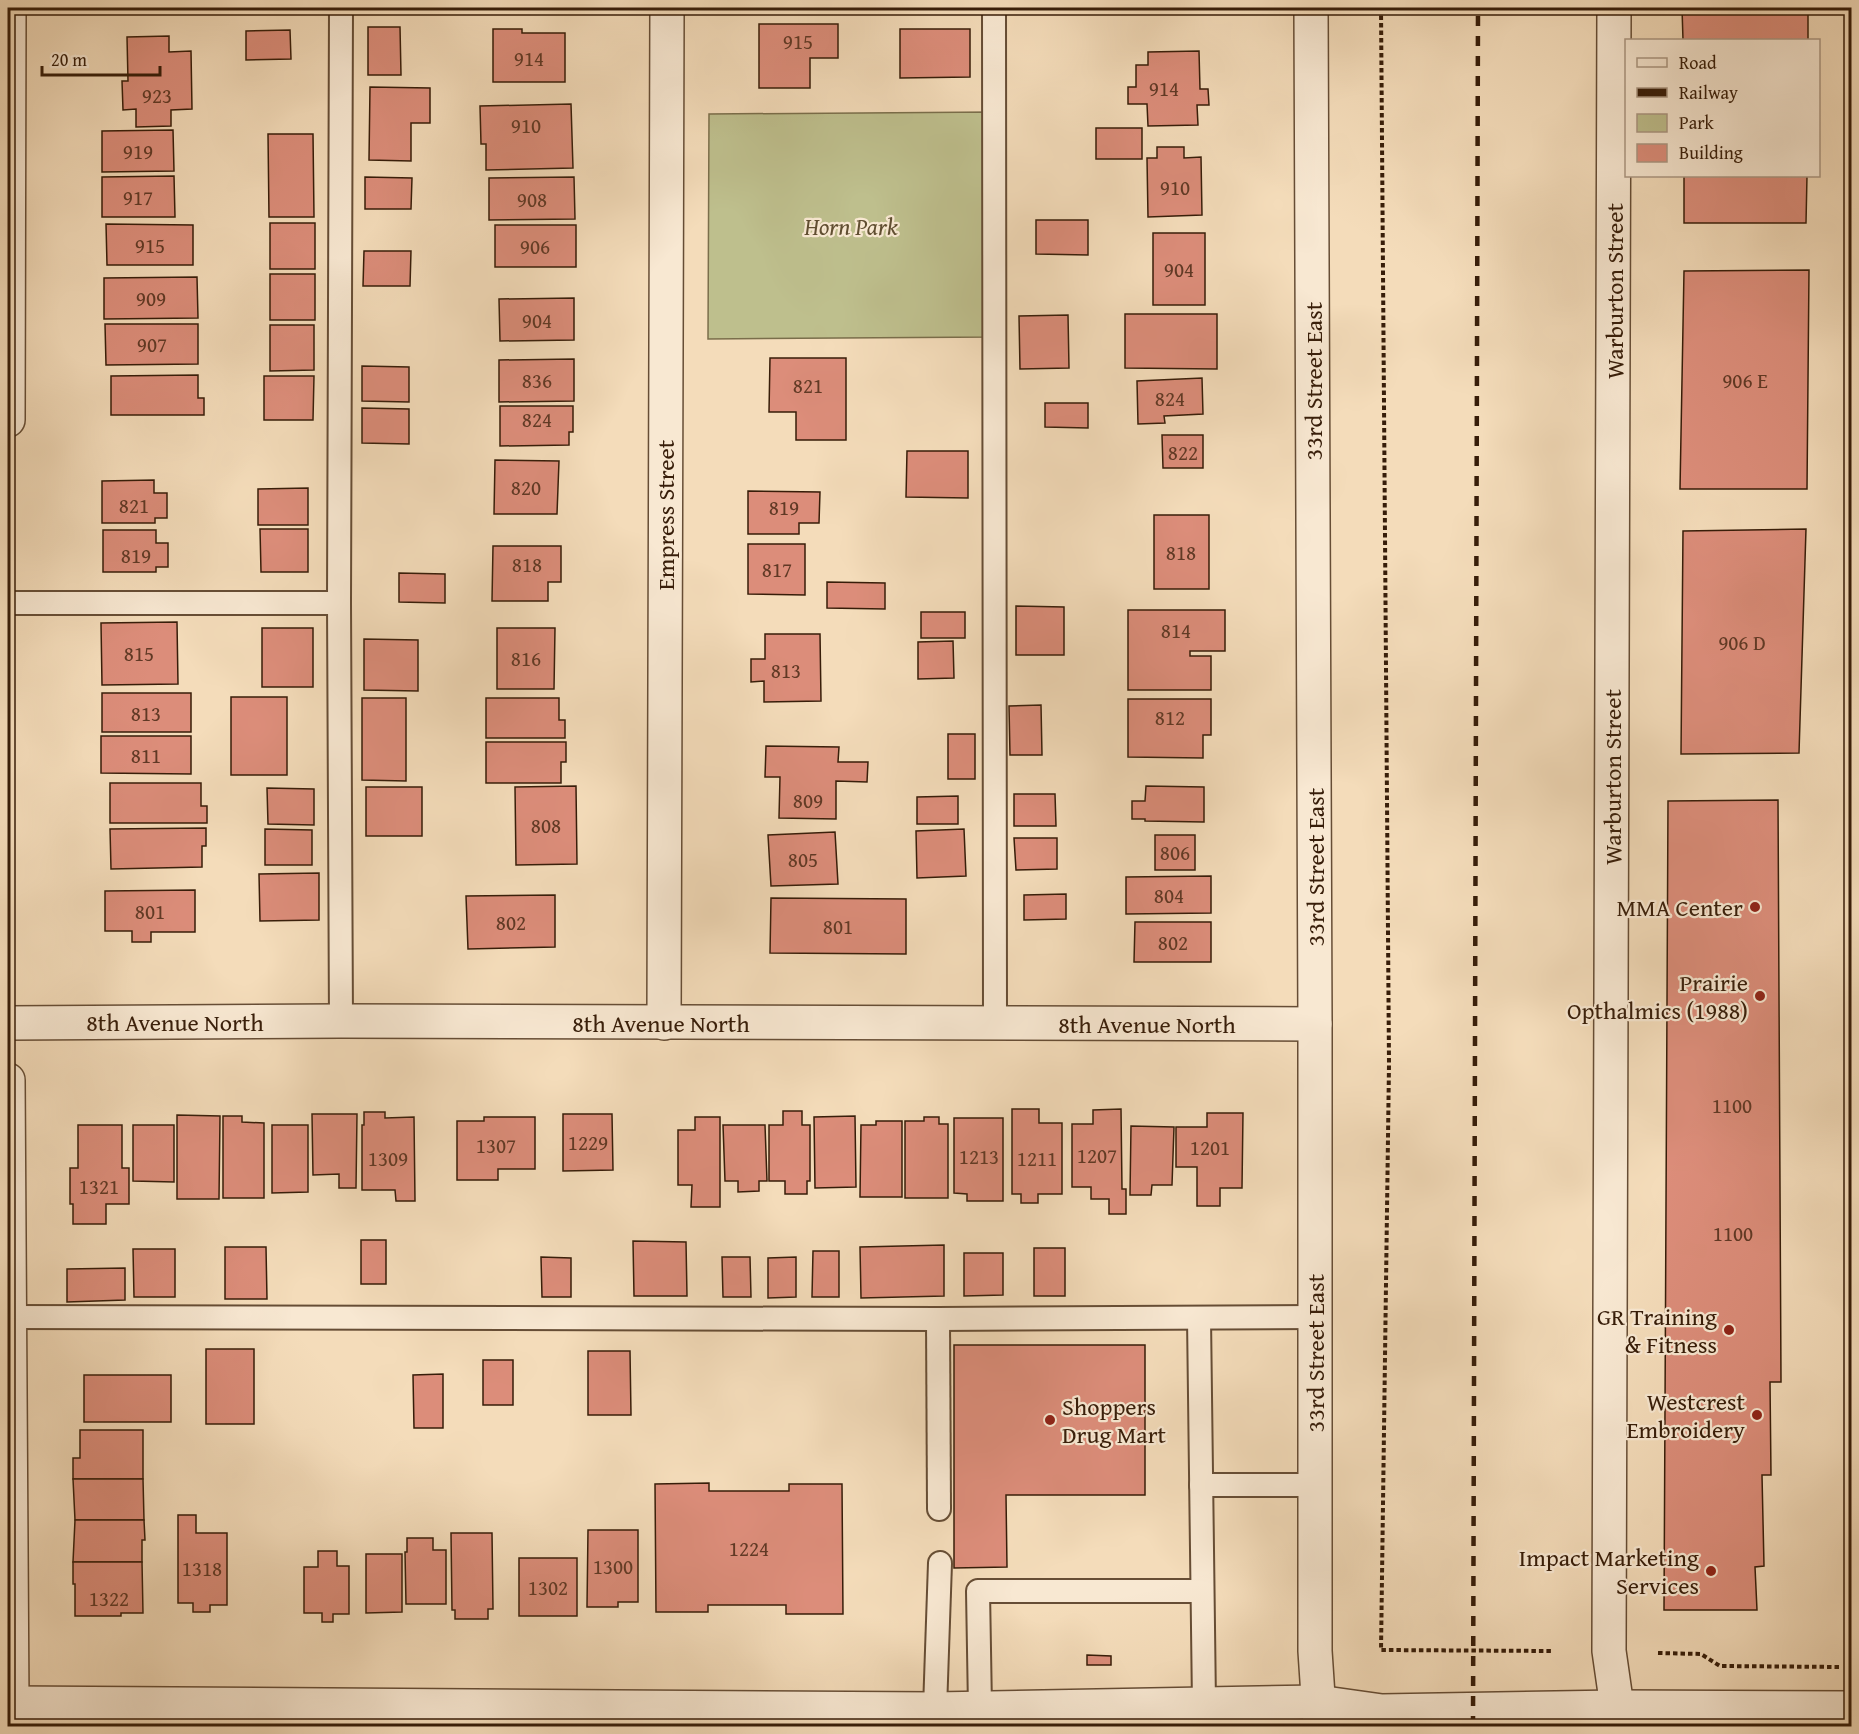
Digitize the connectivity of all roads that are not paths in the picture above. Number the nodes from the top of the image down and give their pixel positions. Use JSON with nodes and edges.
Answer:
{"nodes":[{"id":1,"x":9,"y":8,"type":"edge"},
{"id":2,"x":341,"y":8,"type":"edge"},
{"id":3,"x":667,"y":8,"type":"edge"},
{"id":4,"x":994,"y":8,"type":"edge"},
{"id":5,"x":1311,"y":8,"type":"edge"},
{"id":6,"x":1614,"y":8,"type":"edge"},
{"id":7,"x":8,"y":301,"type":"edge"},
{"id":8,"x":8,"y":420,"type":"edge"},
{"id":9,"x":8,"y":603,"type":"edge"},
{"id":10,"x":339,"y":603,"type":"junction"},
{"id":11,"x":341,"y":1021,"type":"junction"},
{"id":12,"x":8,"y":1023,"type":"edge"},
{"id":13,"x":664,"y":1023,"type":"junction"},
{"id":14,"x":995,"y":1023,"type":"junction"},
{"id":15,"x":1315,"y":1024,"type":"junction"},
{"id":16,"x":8,"y":1080,"type":"edge"},
{"id":17,"x":8,"y":1317,"type":"edge"},
{"id":18,"x":1315,"y":1317,"type":"junction"},
{"id":19,"x":1199,"y":1318,"type":"junction"},
{"id":20,"x":938,"y":1319,"type":"junction"},
{"id":21,"x":1201,"y":1485,"type":"junction"},
{"id":22,"x":1315,"y":1485,"type":"junction"},
{"id":23,"x":939,"y":1509,"type":"dead end"},
{"id":24,"x":940,"y":1563,"type":"dead end"},
{"id":25,"x":1202,"y":1590,"type":"junction"},
{"id":26,"x":10,"y":1703,"type":"edge"},
{"id":27,"x":1204,"y":1704,"type":"junction"},
{"id":28,"x":980,"y":1708,"type":"junction"},
{"id":29,"x":1851,"y":1708,"type":"edge"},
{"id":30,"x":935,"y":1709,"type":"junction"},
{"id":31,"x":1319,"y":1714,"type":"edge"},
{"id":32,"x":623,"y":1717,"type":"edge"},
{"id":33,"x":1618,"y":1717,"type":"edge"}],
"edges":[{"from":1,"to":7,"type":"street"},
{"from":2,"to":10,"type":"lane"},
{"from":3,"to":13,"type":"street","name":"Empress Street"},
{"from":4,"to":14,"type":"lane"},
{"from":5,"to":15,"type":"street","name":"33rd Street East"},
{"from":6,"to":33,"type":"street","name":"Warburton Street"},
{"from":7,"to":8,"type":"street"},
{"from":9,"to":10,"type":"lane"},
{"from":10,"to":11,"type":"lane"},
{"from":11,"to":12,"type":"street","name":"8th Avenue North"},
{"from":11,"to":13,"type":"street","name":"8th Avenue North"},
{"from":13,"to":14,"type":"street","name":"8th Avenue North"},
{"from":14,"to":15,"type":"street","name":"8th Avenue North"},
{"from":15,"to":18,"type":"street","name":"33rd Street East"},
{"from":16,"to":17,"type":"street"},
{"from":17,"to":20,"type":"lane"},
{"from":17,"to":26,"type":"street"},
{"from":18,"to":19,"type":"lane"},
{"from":18,"to":22,"type":"street","name":"33rd Street East"},
{"from":19,"to":20,"type":"lane"},
{"from":19,"to":21,"type":"lane"},
{"from":20,"to":23,"type":"lane"},
{"from":21,"to":22,"type":"lane"},
{"from":21,"to":25,"type":"lane"},
{"from":22,"to":31,"type":"street","name":"33rd Street East"},
{"from":24,"to":30,"type":"lane"},
{"from":25,"to":27,"type":"lane"},
{"from":25,"to":28,"type":"lane"},
{"from":26,"to":32,"type":"street"},
{"from":27,"to":28,"type":"street"},
{"from":27,"to":31,"type":"street"},
{"from":28,"to":30,"type":"street"},
{"from":29,"to":33,"type":"street"},
{"from":30,"to":32,"type":"street"},
{"from":31,"to":33,"type":"street"}]}
